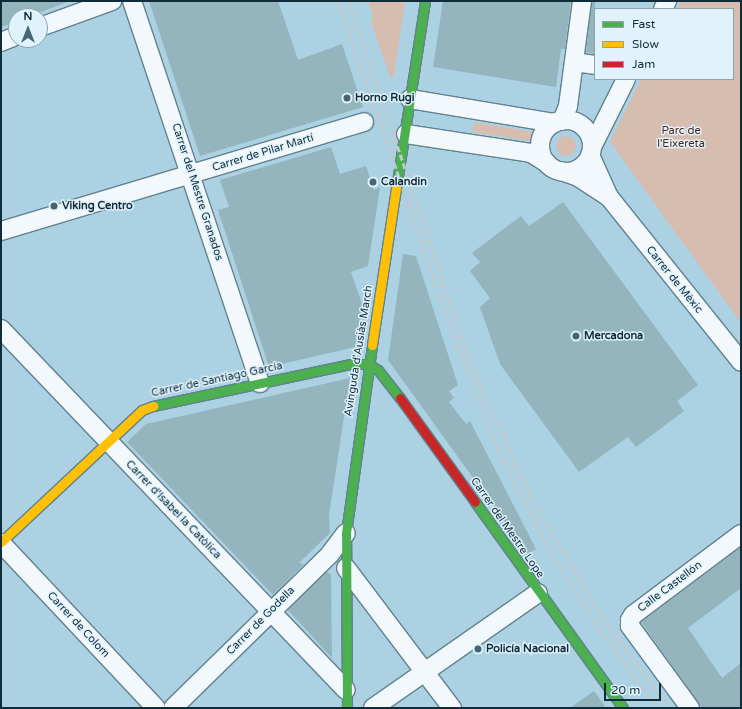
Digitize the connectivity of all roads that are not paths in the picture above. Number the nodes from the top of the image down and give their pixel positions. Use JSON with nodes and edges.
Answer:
{"nodes":[{"id":1,"x":112,"y":1,"type":"edge"},
{"id":2,"x":132,"y":1,"type":"edge"},
{"id":3,"x":425,"y":1,"type":"edge"},
{"id":4,"x":582,"y":1,"type":"edge"},
{"id":5,"x":48,"y":24,"type":"edge"},
{"id":6,"x":574,"y":62,"type":"junction"},
{"id":7,"x":594,"y":65,"type":"edge"},
{"id":8,"x":626,"y":80,"type":"edge"},
{"id":9,"x":410,"y":99,"type":"junction"},
{"id":10,"x":364,"y":122,"type":"dead end"},
{"id":11,"x":558,"y":122,"type":"junction"},
{"id":12,"x":406,"y":134,"type":"junction"},
{"id":13,"x":591,"y":151,"type":"junction"},
{"id":14,"x":554,"y":167,"type":"junction"},
{"id":15,"x":190,"y":175,"type":"junction"},
{"id":16,"x":609,"y":197,"type":"junction"},
{"id":17,"x":1,"y":231,"type":"edge"},
{"id":18,"x":1,"y":329,"type":"edge"},
{"id":19,"x":739,"y":356,"type":"edge"},
{"id":20,"x":369,"y":364,"type":"junction"},
{"id":21,"x":260,"y":383,"type":"junction"},
{"id":22,"x":107,"y":442,"type":"junction"},
{"id":23,"x":346,"y":533,"type":"junction"},
{"id":24,"x":741,"y":534,"type":"edge"},
{"id":25,"x":1,"y":542,"type":"edge"},
{"id":26,"x":346,"y":568,"type":"junction"},
{"id":27,"x":538,"y":593,"type":"junction"},
{"id":28,"x":270,"y":611,"type":"junction"},
{"id":29,"x":425,"y":671,"type":"junction"},
{"id":30,"x":346,"y":690,"type":"junction"},
{"id":31,"x":156,"y":708,"type":"edge"},
{"id":32,"x":173,"y":708,"type":"edge"},
{"id":33,"x":347,"y":708,"type":"edge"},
{"id":34,"x":373,"y":708,"type":"edge"},
{"id":35,"x":452,"y":708,"type":"edge"},
{"id":36,"x":623,"y":708,"type":"edge"},
{"id":37,"x":690,"y":708,"type":"edge"}],
"edges":[{"from":1,"to":5,"type":"street"},
{"from":2,"to":15,"type":"street","name":"Carrer del Mestre Granados"},
{"from":3,"to":9,"type":"street","name":"Avinguda d'Ausiàs March"},
{"from":4,"to":6,"type":"street"},
{"from":6,"to":7,"type":"street"},
{"from":6,"to":11,"type":"street"},
{"from":8,"to":13,"type":"street"},
{"from":9,"to":11,"type":"street"},
{"from":9,"to":12,"type":"street","name":"Avinguda d'Ausiàs March"},
{"from":10,"to":15,"type":"street","name":"Carrer de Pilar Martí"},
{"from":11,"to":13,"type":"street"},
{"from":11,"to":14,"type":"street"},
{"from":12,"to":14,"type":"street","name":"Carrer de Mèxic"},
{"from":12,"to":20,"type":"street","name":"Avinguda d'Ausiàs March"},
{"from":13,"to":14,"type":"street"},
{"from":13,"to":16,"type":"street","name":"Carrer de Mèxic"},
{"from":14,"to":16,"type":"street","name":"Carrer de Mèxic"},
{"from":15,"to":17,"type":"street","name":"Carrer de Pilar Martí"},
{"from":15,"to":21,"type":"street","name":"Carrer del Mestre Granados"},
{"from":16,"to":19,"type":"street","name":"Carrer de Mèxic"},
{"from":18,"to":22,"type":"street","name":"Carrer d'Isabel la Catòlica"},
{"from":20,"to":21,"type":"street","name":"Carrer de Santiago García"},
{"from":20,"to":23,"type":"street","name":"Avinguda d'Ausiàs March"},
{"from":20,"to":27,"type":"street","name":"Carrer del Mestre Lope"},
{"from":21,"to":22,"type":"street","name":"Carrer de Santiago García"},
{"from":22,"to":25,"type":"street","name":"Carrer de Santiago García"},
{"from":22,"to":28,"type":"street","name":"Carrer d'Isabel la Catòlica"},
{"from":23,"to":26,"type":"street","name":"Avinguda d'Ausiàs March"},
{"from":23,"to":28,"type":"street","name":"Carrer de Godella"},
{"from":24,"to":37,"type":"street","name":"Calle Castellón"},
{"from":25,"to":31,"type":"street","name":"Carrer de Colom"},
{"from":26,"to":29,"type":"street"},
{"from":26,"to":30,"type":"street","name":"Avinguda d'Ausiàs March"},
{"from":27,"to":29,"type":"street"},
{"from":27,"to":36,"type":"street","name":"Carrer del Mestre Lope"},
{"from":28,"to":30,"type":"street","name":"Carrer d'Isabel la Catòlica"},
{"from":28,"to":32,"type":"street","name":"Carrer de Godella"},
{"from":29,"to":34,"type":"street"},
{"from":29,"to":35,"type":"street"},
{"from":30,"to":33,"type":"street","name":"Avinguda d'Ausiàs March"}]}
